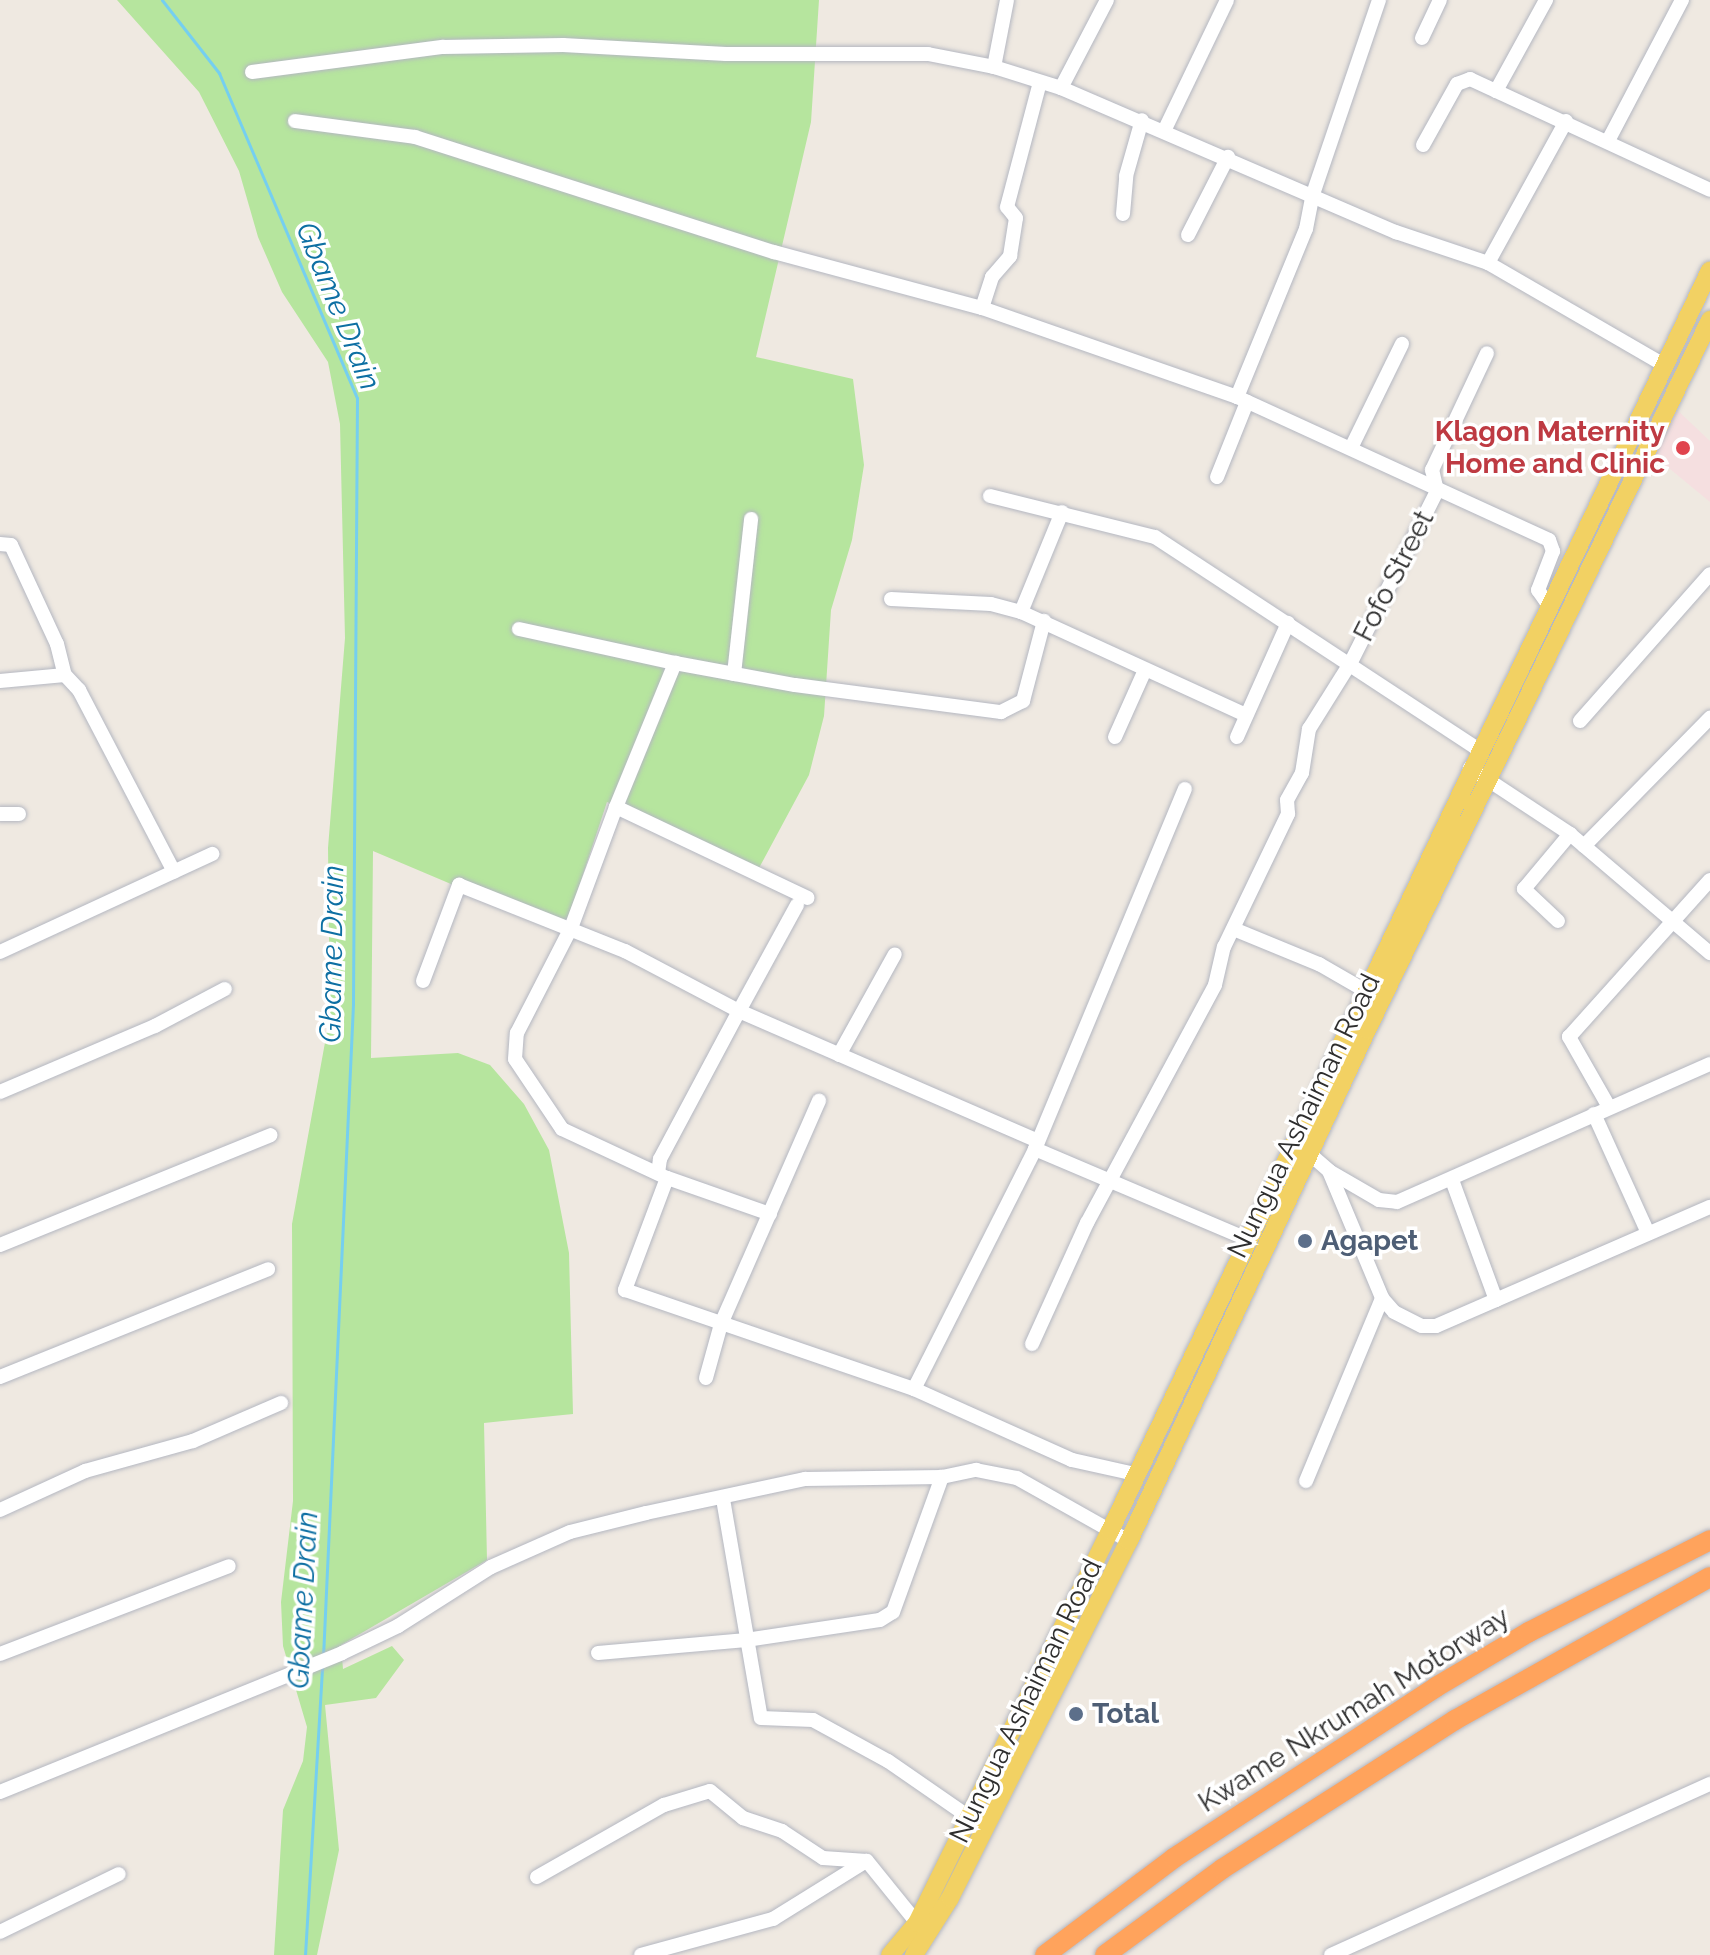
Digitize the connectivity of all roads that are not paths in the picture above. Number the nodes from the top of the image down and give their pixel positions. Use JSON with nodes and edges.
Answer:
{"nodes":[{"id":1,"x":1007,"y":0,"type":"edge"},
{"id":2,"x":1107,"y":0,"type":"edge"},
{"id":3,"x":1227,"y":0,"type":"edge"},
{"id":4,"x":1379,"y":0,"type":"edge"},
{"id":5,"x":1440,"y":0,"type":"edge"},
{"id":6,"x":1546,"y":0,"type":"edge"},
{"id":7,"x":1682,"y":0,"type":"edge"},
{"id":8,"x":1422,"y":38,"type":"dead end"},
{"id":9,"x":994,"y":67,"type":"junction"},
{"id":10,"x":252,"y":72,"type":"dead end"},
{"id":11,"x":1040,"y":82,"type":"junction"},
{"id":12,"x":1061,"y":88,"type":"junction"},
{"id":13,"x":1496,"y":91,"type":"junction"},
{"id":14,"x":1142,"y":120,"type":"junction"},
{"id":15,"x":295,"y":121,"type":"dead end"},
{"id":16,"x":1566,"y":121,"type":"junction"},
{"id":17,"x":1165,"y":129,"type":"junction"},
{"id":18,"x":1609,"y":139,"type":"junction"},
{"id":19,"x":1423,"y":145,"type":"dead end"},
{"id":20,"x":1228,"y":157,"type":"junction"},
{"id":21,"x":1710,"y":190,"type":"edge"},
{"id":22,"x":1313,"y":194,"type":"junction"},
{"id":23,"x":1123,"y":214,"type":"dead end"},
{"id":24,"x":1188,"y":235,"type":"dead end"},
{"id":25,"x":1488,"y":263,"type":"junction"},
{"id":26,"x":1710,"y":270,"type":"edge"},
{"id":27,"x":982,"y":308,"type":"junction"},
{"id":28,"x":1710,"y":320,"type":"edge"},
{"id":29,"x":1402,"y":344,"type":"dead end"},
{"id":30,"x":1487,"y":353,"type":"dead end"},
{"id":31,"x":1664,"y":365,"type":"junction"},
{"id":32,"x":1242,"y":399,"type":"junction"},
{"id":33,"x":1351,"y":448,"type":"junction"},
{"id":34,"x":1217,"y":477,"type":"dead end"},
{"id":35,"x":1437,"y":491,"type":"junction"},
{"id":36,"x":990,"y":496,"type":"dead end"},
{"id":37,"x":1062,"y":512,"type":"junction"},
{"id":38,"x":751,"y":519,"type":"dead end"},
{"id":39,"x":0,"y":544,"type":"edge"},
{"id":40,"x":1710,"y":574,"type":"edge"},
{"id":41,"x":891,"y":599,"type":"dead end"},
{"id":42,"x":1549,"y":606,"type":"junction"},
{"id":43,"x":1021,"y":612,"type":"junction"},
{"id":44,"x":1044,"y":621,"type":"junction"},
{"id":45,"x":1288,"y":623,"type":"junction"},
{"id":46,"x":519,"y":629,"type":"dead end"},
{"id":47,"x":1351,"y":662,"type":"junction"},
{"id":48,"x":675,"y":663,"type":"junction"},
{"id":49,"x":1145,"y":670,"type":"junction"},
{"id":50,"x":734,"y":674,"type":"junction"},
{"id":51,"x":65,"y":675,"type":"junction"},
{"id":52,"x":0,"y":681,"type":"edge"},
{"id":53,"x":1246,"y":715,"type":"junction"},
{"id":54,"x":1710,"y":718,"type":"edge"},
{"id":55,"x":1580,"y":721,"type":"dead end"},
{"id":56,"x":1115,"y":737,"type":"dead end"},
{"id":57,"x":1237,"y":737,"type":"dead end"},
{"id":58,"x":1475,"y":759,"type":"junction"},
{"id":59,"x":1492,"y":778,"type":"junction"},
{"id":60,"x":1185,"y":789,"type":"dead end"},
{"id":61,"x":616,"y":807,"type":"junction"},
{"id":62,"x":0,"y":814,"type":"edge"},
{"id":63,"x":19,"y":814,"type":"dead end"},
{"id":64,"x":1570,"y":834,"type":"junction"},
{"id":65,"x":1584,"y":846,"type":"junction"},
{"id":66,"x":212,"y":854,"type":"dead end"},
{"id":67,"x":174,"y":872,"type":"junction"},
{"id":68,"x":1710,"y":880,"type":"edge"},
{"id":69,"x":1671,"y":920,"type":"junction"},
{"id":70,"x":1558,"y":921,"type":"dead end"},
{"id":71,"x":571,"y":928,"type":"junction"},
{"id":72,"x":1236,"y":930,"type":"junction"},
{"id":73,"x":0,"y":952,"type":"edge"},
{"id":74,"x":1710,"y":953,"type":"edge"},
{"id":75,"x":895,"y":954,"type":"dead end"},
{"id":76,"x":423,"y":981,"type":"dead end"},
{"id":77,"x":225,"y":989,"type":"dead end"},
{"id":78,"x":1364,"y":990,"type":"junction"},
{"id":79,"x":739,"y":1011,"type":"junction"},
{"id":80,"x":839,"y":1055,"type":"junction"},
{"id":81,"x":1710,"y":1064,"type":"edge"},
{"id":82,"x":0,"y":1081,"type":"edge"},
{"id":83,"x":0,"y":1090,"type":"edge"},
{"id":84,"x":819,"y":1101,"type":"dead end"},
{"id":85,"x":1609,"y":1107,"type":"junction"},
{"id":86,"x":1594,"y":1114,"type":"junction"},
{"id":87,"x":271,"y":1135,"type":"dead end"},
{"id":88,"x":1292,"y":1140,"type":"junction"},
{"id":89,"x":1036,"y":1145,"type":"junction"},
{"id":90,"x":1310,"y":1152,"type":"junction"},
{"id":91,"x":1329,"y":1171,"type":"junction"},
{"id":92,"x":662,"y":1175,"type":"junction"},
{"id":93,"x":1110,"y":1179,"type":"junction"},
{"id":94,"x":1452,"y":1180,"type":"junction"},
{"id":95,"x":1710,"y":1207,"type":"edge"},
{"id":96,"x":770,"y":1214,"type":"junction"},
{"id":97,"x":1648,"y":1233,"type":"junction"},
{"id":98,"x":1245,"y":1238,"type":"junction"},
{"id":99,"x":0,"y":1245,"type":"edge"},
{"id":100,"x":268,"y":1269,"type":"dead end"},
{"id":101,"x":1382,"y":1298,"type":"junction"},
{"id":102,"x":1496,"y":1300,"type":"junction"},
{"id":103,"x":721,"y":1324,"type":"junction"},
{"id":104,"x":1032,"y":1344,"type":"dead end"},
{"id":105,"x":0,"y":1377,"type":"edge"},
{"id":106,"x":706,"y":1378,"type":"dead end"},
{"id":107,"x":914,"y":1389,"type":"junction"},
{"id":108,"x":281,"y":1403,"type":"dead end"},
{"id":109,"x":1135,"y":1474,"type":"junction"},
{"id":110,"x":942,"y":1477,"type":"junction"},
{"id":111,"x":1306,"y":1481,"type":"dead end"},
{"id":112,"x":723,"y":1499,"type":"junction"},
{"id":113,"x":0,"y":1510,"type":"edge"},
{"id":114,"x":1110,"y":1531,"type":"junction"},
{"id":115,"x":1710,"y":1540,"type":"edge"},
{"id":116,"x":1129,"y":1541,"type":"junction"},
{"id":117,"x":229,"y":1566,"type":"dead end"},
{"id":118,"x":1710,"y":1577,"type":"edge"},
{"id":119,"x":746,"y":1640,"type":"junction"},
{"id":120,"x":598,"y":1653,"type":"dead end"},
{"id":121,"x":0,"y":1654,"type":"edge"},
{"id":122,"x":1710,"y":1784,"type":"edge"},
{"id":123,"x":0,"y":1792,"type":"edge"},
{"id":124,"x":969,"y":1817,"type":"junction"},
{"id":125,"x":867,"y":1861,"type":"junction"},
{"id":126,"x":119,"y":1874,"type":"dead end"},
{"id":127,"x":537,"y":1877,"type":"dead end"},
{"id":128,"x":917,"y":1923,"type":"junction"},
{"id":129,"x":0,"y":1932,"type":"edge"},
{"id":130,"x":641,"y":1955,"type":"edge"},
{"id":131,"x":890,"y":1955,"type":"edge"},
{"id":132,"x":914,"y":1955,"type":"edge"},
{"id":133,"x":1045,"y":1955,"type":"edge"},
{"id":134,"x":1105,"y":1955,"type":"edge"},
{"id":135,"x":1331,"y":1955,"type":"edge"}],
"edges":[{"from":1,"to":9,"type":"street"},
{"from":2,"to":12,"type":"street"},
{"from":3,"to":17,"type":"street"},
{"from":4,"to":22,"type":"street"},
{"from":5,"to":8,"type":"street"},
{"from":6,"to":13,"type":"street"},
{"from":7,"to":18,"type":"street"},
{"from":9,"to":10,"type":"street"},
{"from":9,"to":11,"type":"street"},
{"from":11,"to":12,"type":"street"},
{"from":11,"to":27,"type":"street"},
{"from":12,"to":14,"type":"street"},
{"from":13,"to":16,"type":"street"},
{"from":13,"to":19,"type":"street"},
{"from":14,"to":17,"type":"street"},
{"from":14,"to":23,"type":"street"},
{"from":15,"to":27,"type":"street"},
{"from":16,"to":18,"type":"street"},
{"from":16,"to":25,"type":"street"},
{"from":17,"to":20,"type":"street"},
{"from":18,"to":21,"type":"street"},
{"from":20,"to":22,"type":"street"},
{"from":20,"to":24,"type":"street"},
{"from":22,"to":25,"type":"street"},
{"from":22,"to":32,"type":"street"},
{"from":25,"to":31,"type":"street"},
{"from":26,"to":31,"type":"main road","name":"Nungua Ashaiman Road"},
{"from":27,"to":32,"type":"street"},
{"from":28,"to":59,"type":"main road","name":"Nungua Ashaiman Road"},
{"from":29,"to":33,"type":"street"},
{"from":30,"to":35,"type":"street"},
{"from":31,"to":42,"type":"main road","name":"Nungua Ashaiman Road"},
{"from":32,"to":33,"type":"street"},
{"from":32,"to":34,"type":"street"},
{"from":33,"to":35,"type":"street"},
{"from":35,"to":42,"type":"street"},
{"from":35,"to":47,"type":"street","name":"Fofo Street"},
{"from":36,"to":37,"type":"street"},
{"from":37,"to":43,"type":"street"},
{"from":37,"to":45,"type":"street"},
{"from":38,"to":50,"type":"street"},
{"from":39,"to":51,"type":"street"},
{"from":40,"to":55,"type":"street"},
{"from":41,"to":43,"type":"street"},
{"from":42,"to":58,"type":"main road","name":"Nungua Ashaiman Road"},
{"from":43,"to":44,"type":"street"},
{"from":44,"to":49,"type":"street"},
{"from":44,"to":50,"type":"street"},
{"from":45,"to":47,"type":"street"},
{"from":45,"to":53,"type":"street"},
{"from":46,"to":48,"type":"street"},
{"from":47,"to":58,"type":"street"},
{"from":47,"to":72,"type":"street","name":"Fofo Street"},
{"from":48,"to":50,"type":"street"},
{"from":48,"to":61,"type":"street"},
{"from":49,"to":53,"type":"street"},
{"from":49,"to":56,"type":"street"},
{"from":51,"to":52,"type":"street"},
{"from":51,"to":67,"type":"street"},
{"from":53,"to":57,"type":"street"},
{"from":54,"to":65,"type":"street"},
{"from":58,"to":59,"type":"street"},
{"from":58,"to":78,"type":"main road","name":"Nungua Ashaiman Road"},
{"from":59,"to":64,"type":"street"},
{"from":59,"to":90,"type":"main road","name":"Nungua Ashaiman Road"},
{"from":60,"to":89,"type":"street"},
{"from":61,"to":71,"type":"street"},
{"from":61,"to":79,"type":"street"},
{"from":62,"to":63,"type":"street"},
{"from":64,"to":65,"type":"street"},
{"from":64,"to":70,"type":"street"},
{"from":65,"to":69,"type":"street"},
{"from":66,"to":67,"type":"street"},
{"from":67,"to":73,"type":"street"},
{"from":68,"to":69,"type":"street"},
{"from":69,"to":74,"type":"street"},
{"from":69,"to":85,"type":"street"},
{"from":71,"to":76,"type":"street"},
{"from":71,"to":79,"type":"street"},
{"from":71,"to":92,"type":"street"},
{"from":72,"to":78,"type":"street"},
{"from":72,"to":93,"type":"street","name":"Fofo Street"},
{"from":75,"to":80,"type":"street"},
{"from":77,"to":83,"type":"street"},
{"from":78,"to":88,"type":"main road","name":"Nungua Ashaiman Road"},
{"from":79,"to":80,"type":"street"},
{"from":79,"to":92,"type":"street"},
{"from":80,"to":89,"type":"street"},
{"from":81,"to":85,"type":"street"},
{"from":82,"to":83,"type":"street"},
{"from":84,"to":96,"type":"street"},
{"from":85,"to":86,"type":"street"},
{"from":86,"to":94,"type":"street"},
{"from":86,"to":97,"type":"street"},
{"from":87,"to":99,"type":"street"},
{"from":88,"to":90,"type":"street"},
{"from":88,"to":98,"type":"main road","name":"Nungua Ashaiman Road"},
{"from":89,"to":93,"type":"street"},
{"from":89,"to":107,"type":"street"},
{"from":90,"to":91,"type":"street"},
{"from":90,"to":116,"type":"main road","name":"Nungua Ashaiman Road"},
{"from":91,"to":94,"type":"street"},
{"from":91,"to":101,"type":"street"},
{"from":92,"to":96,"type":"street"},
{"from":92,"to":103,"type":"street"},
{"from":93,"to":98,"type":"street"},
{"from":93,"to":104,"type":"street","name":"Fofo Street"},
{"from":94,"to":102,"type":"street"},
{"from":95,"to":97,"type":"street"},
{"from":96,"to":103,"type":"street"},
{"from":97,"to":102,"type":"street"},
{"from":98,"to":109,"type":"main road","name":"Nungua Ashaiman Road"},
{"from":100,"to":105,"type":"street"},
{"from":101,"to":102,"type":"street"},
{"from":101,"to":111,"type":"street"},
{"from":103,"to":106,"type":"street"},
{"from":103,"to":107,"type":"street"},
{"from":107,"to":109,"type":"street"},
{"from":108,"to":113,"type":"street"},
{"from":109,"to":114,"type":"main road","name":"Nungua Ashaiman Road"},
{"from":110,"to":112,"type":"street"},
{"from":110,"to":114,"type":"street"},
{"from":110,"to":119,"type":"street"},
{"from":112,"to":119,"type":"street"},
{"from":112,"to":123,"type":"street"},
{"from":114,"to":116,"type":"street"},
{"from":114,"to":124,"type":"main road","name":"Nungua Ashaiman Road"},
{"from":115,"to":133,"type":"highway","name":"Kwame Nkrumah Motorway"},
{"from":116,"to":132,"type":"main road","name":"Nungua Ashaiman Road"},
{"from":117,"to":121,"type":"street"},
{"from":118,"to":134,"type":"highway"},
{"from":119,"to":120,"type":"street"},
{"from":119,"to":124,"type":"street"},
{"from":122,"to":135,"type":"street"},
{"from":124,"to":128,"type":"main road","name":"Nungua Ashaiman Road"},
{"from":125,"to":127,"type":"street"},
{"from":125,"to":128,"type":"street"},
{"from":125,"to":130,"type":"street"},
{"from":126,"to":129,"type":"street"},
{"from":128,"to":131,"type":"main road","name":"Nungua Ashaiman Road"}]}
